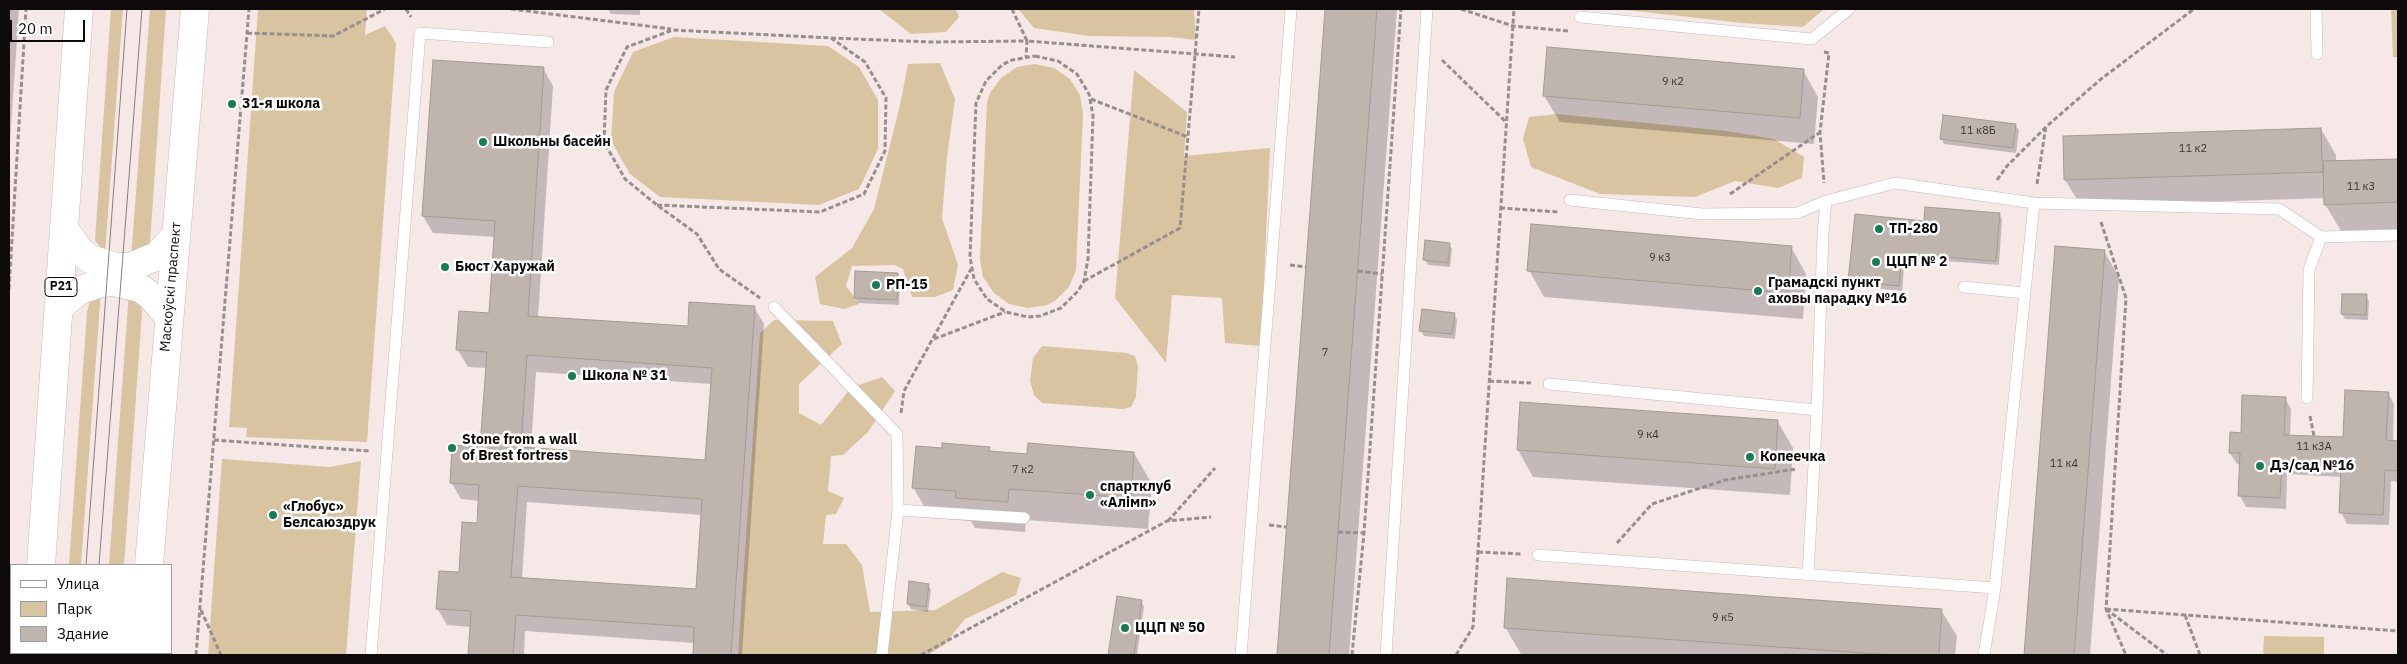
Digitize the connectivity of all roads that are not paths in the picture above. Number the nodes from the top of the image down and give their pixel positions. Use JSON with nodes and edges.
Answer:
{"nodes":[{"id":1,"x":79,"y":9,"type":"edge"},
{"id":2,"x":195,"y":9,"type":"edge"},
{"id":3,"x":1291,"y":9,"type":"edge"},
{"id":4,"x":1427,"y":9,"type":"edge"},
{"id":5,"x":1849,"y":9,"type":"edge"},
{"id":6,"x":2316,"y":9,"type":"edge"},
{"id":7,"x":1580,"y":17,"type":"dead end"},
{"id":8,"x":548,"y":42,"type":"dead end"},
{"id":9,"x":2316,"y":54,"type":"dead end"},
{"id":10,"x":1570,"y":200,"type":"dead end"},
{"id":11,"x":1826,"y":201,"type":"junction"},
{"id":12,"x":2034,"y":203,"type":"junction"},
{"id":13,"x":64,"y":230,"type":"junction"},
{"id":14,"x":176,"y":235,"type":"junction"},
{"id":15,"x":2398,"y":235,"type":"edge"},
{"id":16,"x":2321,"y":237,"type":"junction"},
{"id":17,"x":1964,"y":287,"type":"dead end"},
{"id":18,"x":2025,"y":294,"type":"junction"},
{"id":19,"x":774,"y":307,"type":"road end"},
{"id":20,"x":59,"y":308,"type":"junction"},
{"id":21,"x":168,"y":316,"type":"junction"},
{"id":22,"x":1549,"y":384,"type":"road end"},
{"id":23,"x":2307,"y":398,"type":"dead end"},
{"id":24,"x":1817,"y":410,"type":"junction"},
{"id":25,"x":898,"y":510,"type":"junction"},
{"id":26,"x":1024,"y":518,"type":"dead end"},
{"id":27,"x":1538,"y":555,"type":"road end"},
{"id":28,"x":41,"y":564,"type":"edge"},
{"id":29,"x":150,"y":564,"type":"edge"},
{"id":30,"x":1808,"y":575,"type":"junction"},
{"id":31,"x":1995,"y":588,"type":"junction"},
{"id":32,"x":371,"y":655,"type":"edge"},
{"id":33,"x":882,"y":655,"type":"edge"},
{"id":34,"x":1241,"y":655,"type":"edge"},
{"id":35,"x":1386,"y":655,"type":"edge"},
{"id":36,"x":1984,"y":655,"type":"edge"}],
"edges":[{"from":1,"to":13,"type":"main road","number":"Р21"},
{"from":2,"to":14,"type":"main road","name":"Маскоўскі праспект"},
{"from":3,"to":34,"type":"lane"},
{"from":4,"to":35,"type":"lane"},
{"from":5,"to":7,"type":"lane"},
{"from":6,"to":9,"type":"lane"},
{"from":8,"to":32,"type":"lane"},
{"from":10,"to":11,"type":"lane"},
{"from":11,"to":12,"type":"lane"},
{"from":11,"to":24,"type":"lane"},
{"from":12,"to":16,"type":"lane"},
{"from":12,"to":18,"type":"lane"},
{"from":13,"to":14,"type":"main road"},
{"from":13,"to":20,"type":"main road","number":"Р21"},
{"from":14,"to":21,"type":"main road","name":"Маскоўскі праспект"},
{"from":15,"to":16,"type":"lane"},
{"from":16,"to":23,"type":"lane"},
{"from":17,"to":18,"type":"lane"},
{"from":18,"to":31,"type":"lane"},
{"from":19,"to":25,"type":"lane"},
{"from":20,"to":21,"type":"main road"},
{"from":20,"to":28,"type":"main road","number":"Р21"},
{"from":21,"to":29,"type":"main road","name":"Маскоўскі праспект"},
{"from":22,"to":24,"type":"lane"},
{"from":24,"to":30,"type":"lane"},
{"from":25,"to":26,"type":"lane"},
{"from":25,"to":33,"type":"lane"},
{"from":27,"to":30,"type":"lane"},
{"from":30,"to":31,"type":"lane"},
{"from":31,"to":36,"type":"lane"}]}
